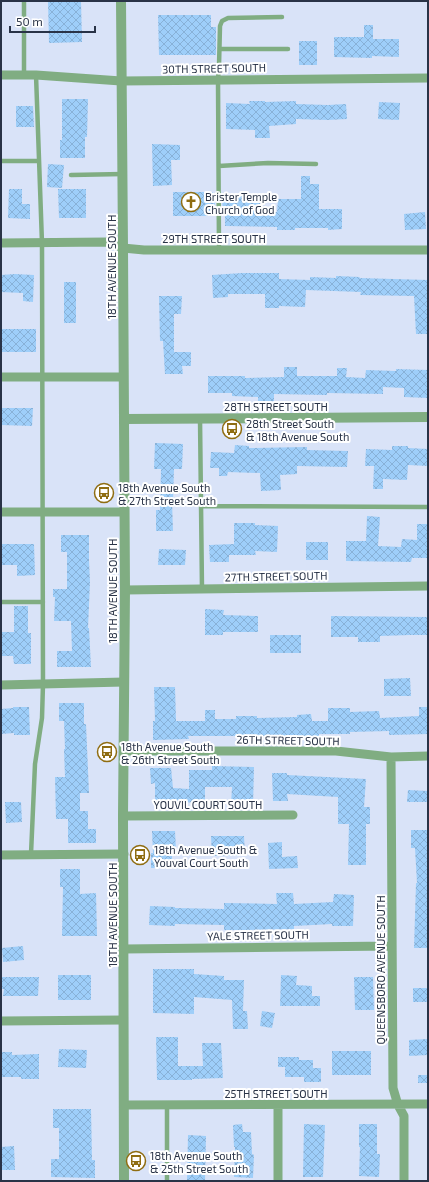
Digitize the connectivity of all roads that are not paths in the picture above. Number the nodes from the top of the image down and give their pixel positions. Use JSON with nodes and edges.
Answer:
{"nodes":[{"id":1,"x":24,"y":1,"type":"edge"},
{"id":2,"x":121,"y":1,"type":"edge"},
{"id":3,"x":282,"y":17,"type":"dead end"},
{"id":4,"x":220,"y":48,"type":"junction"},
{"id":5,"x":288,"y":49,"type":"dead end"},
{"id":6,"x":1,"y":75,"type":"edge"},
{"id":7,"x":24,"y":75,"type":"junction"},
{"id":8,"x":36,"y":75,"type":"junction"},
{"id":9,"x":428,"y":78,"type":"edge"},
{"id":10,"x":218,"y":80,"type":"junction"},
{"id":11,"x":121,"y":81,"type":"junction"},
{"id":12,"x":1,"y":161,"type":"edge"},
{"id":13,"x":39,"y":161,"type":"junction"},
{"id":14,"x":316,"y":164,"type":"dead end"},
{"id":15,"x":219,"y":166,"type":"junction"},
{"id":16,"x":123,"y":174,"type":"junction"},
{"id":17,"x":71,"y":175,"type":"dead end"},
{"id":18,"x":1,"y":243,"type":"edge"},
{"id":19,"x":42,"y":243,"type":"junction"},
{"id":20,"x":123,"y":248,"type":"junction"},
{"id":21,"x":219,"y":250,"type":"junction"},
{"id":22,"x":428,"y":250,"type":"edge"},
{"id":23,"x":1,"y":377,"type":"edge"},
{"id":24,"x":42,"y":377,"type":"junction"},
{"id":25,"x":123,"y":377,"type":"junction"},
{"id":26,"x":428,"y":417,"type":"edge"},
{"id":27,"x":200,"y":418,"type":"junction"},
{"id":28,"x":124,"y":419,"type":"junction"},
{"id":29,"x":201,"y":506,"type":"junction"},
{"id":30,"x":428,"y":507,"type":"edge"},
{"id":31,"x":1,"y":512,"type":"edge"},
{"id":32,"x":42,"y":512,"type":"junction"},
{"id":33,"x":124,"y":512,"type":"junction"},
{"id":34,"x":428,"y":586,"type":"edge"},
{"id":35,"x":202,"y":589,"type":"junction"},
{"id":36,"x":125,"y":590,"type":"junction"},
{"id":37,"x":1,"y":602,"type":"edge"},
{"id":38,"x":43,"y":602,"type":"junction"},
{"id":39,"x":124,"y":682,"type":"junction"},
{"id":40,"x":43,"y":684,"type":"junction"},
{"id":41,"x":1,"y":685,"type":"edge"},
{"id":42,"x":124,"y":751,"type":"junction"},
{"id":43,"x":428,"y":756,"type":"edge"},
{"id":44,"x":391,"y":757,"type":"junction"},
{"id":45,"x":293,"y":815,"type":"dead end"},
{"id":46,"x":123,"y":816,"type":"junction"},
{"id":47,"x":1,"y":854,"type":"edge"},
{"id":48,"x":30,"y":854,"type":"junction"},
{"id":49,"x":124,"y":854,"type":"junction"},
{"id":50,"x":392,"y":946,"type":"junction"},
{"id":51,"x":124,"y":949,"type":"junction"},
{"id":52,"x":123,"y":1020,"type":"junction"},
{"id":53,"x":1,"y":1021,"type":"edge"},
{"id":54,"x":398,"y":1104,"type":"junction"},
{"id":55,"x":428,"y":1104,"type":"edge"},
{"id":56,"x":124,"y":1105,"type":"junction"},
{"id":57,"x":167,"y":1105,"type":"junction"},
{"id":58,"x":278,"y":1105,"type":"junction"},
{"id":59,"x":124,"y":1181,"type":"edge"},
{"id":60,"x":167,"y":1181,"type":"edge"},
{"id":61,"x":278,"y":1181,"type":"edge"},
{"id":62,"x":404,"y":1181,"type":"edge"}],
"edges":[{"from":1,"to":7,"type":"lane"},
{"from":2,"to":11,"type":"street","name":"18TH AVENUE SOUTH"},
{"from":3,"to":4,"type":"lane"},
{"from":4,"to":5,"type":"lane"},
{"from":4,"to":10,"type":"lane"},
{"from":6,"to":7,"type":"street","name":"30TH STREET SOUTH"},
{"from":7,"to":8,"type":"street","name":"30TH STREET SOUTH"},
{"from":8,"to":11,"type":"street","name":"30TH STREET SOUTH"},
{"from":8,"to":13,"type":"lane"},
{"from":9,"to":10,"type":"street","name":"30TH STREET SOUTH"},
{"from":10,"to":11,"type":"street","name":"30TH STREET SOUTH"},
{"from":10,"to":15,"type":"lane"},
{"from":11,"to":16,"type":"street","name":"18TH AVENUE SOUTH"},
{"from":12,"to":13,"type":"lane"},
{"from":13,"to":19,"type":"lane"},
{"from":14,"to":15,"type":"lane"},
{"from":15,"to":21,"type":"lane"},
{"from":16,"to":17,"type":"lane"},
{"from":16,"to":20,"type":"street","name":"18TH AVENUE SOUTH"},
{"from":18,"to":19,"type":"street","name":"29TH STREET SOUTH"},
{"from":19,"to":20,"type":"street","name":"29TH STREET SOUTH"},
{"from":19,"to":24,"type":"lane"},
{"from":20,"to":21,"type":"street","name":"29TH STREET SOUTH"},
{"from":20,"to":25,"type":"street","name":"18TH AVENUE SOUTH"},
{"from":21,"to":22,"type":"street","name":"29TH STREET SOUTH"},
{"from":23,"to":24,"type":"street"},
{"from":24,"to":25,"type":"street"},
{"from":24,"to":32,"type":"lane"},
{"from":25,"to":28,"type":"street","name":"18TH AVENUE SOUTH"},
{"from":26,"to":27,"type":"street","name":"28TH STREET SOUTH"},
{"from":27,"to":28,"type":"street","name":"28TH STREET SOUTH"},
{"from":27,"to":29,"type":"lane"},
{"from":28,"to":33,"type":"street","name":"18TH AVENUE SOUTH"},
{"from":29,"to":30,"type":"lane"},
{"from":29,"to":35,"type":"lane"},
{"from":31,"to":32,"type":"street"},
{"from":32,"to":33,"type":"street"},
{"from":32,"to":38,"type":"lane"},
{"from":33,"to":36,"type":"street","name":"18TH AVENUE SOUTH"},
{"from":34,"to":35,"type":"street","name":"27TH STREET SOUTH"},
{"from":35,"to":36,"type":"street","name":"27TH STREET SOUTH"},
{"from":36,"to":39,"type":"street","name":"18TH AVENUE SOUTH"},
{"from":37,"to":38,"type":"lane"},
{"from":38,"to":40,"type":"lane"},
{"from":39,"to":40,"type":"street"},
{"from":39,"to":42,"type":"street","name":"18TH AVENUE SOUTH"},
{"from":40,"to":41,"type":"street"},
{"from":40,"to":48,"type":"lane"},
{"from":42,"to":44,"type":"street","name":"26TH STREET SOUTH"},
{"from":42,"to":46,"type":"street","name":"18TH AVENUE SOUTH"},
{"from":43,"to":44,"type":"street","name":"26TH STREET SOUTH"},
{"from":44,"to":50,"type":"street","name":"QUEENSBORO AVENUE SOUTH"},
{"from":45,"to":46,"type":"street","name":"YOUVIL COURT SOUTH"},
{"from":46,"to":49,"type":"street","name":"18TH AVENUE SOUTH"},
{"from":47,"to":48,"type":"street"},
{"from":48,"to":49,"type":"street"},
{"from":49,"to":51,"type":"street","name":"18TH AVENUE SOUTH"},
{"from":50,"to":51,"type":"street","name":"YALE STREET SOUTH"},
{"from":50,"to":54,"type":"street","name":"QUEENSBORO AVENUE SOUTH"},
{"from":51,"to":52,"type":"street","name":"18TH AVENUE SOUTH"},
{"from":52,"to":53,"type":"street"},
{"from":52,"to":56,"type":"street","name":"18TH AVENUE SOUTH"},
{"from":54,"to":55,"type":"street","name":"25TH STREET SOUTH"},
{"from":54,"to":58,"type":"street","name":"25TH STREET SOUTH"},
{"from":54,"to":62,"type":"street","name":"QUEENSBORO AVENUE SOUTH"},
{"from":56,"to":57,"type":"street","name":"25TH STREET SOUTH"},
{"from":56,"to":59,"type":"street","name":"18TH AVENUE SOUTH"},
{"from":57,"to":58,"type":"street","name":"25TH STREET SOUTH"},
{"from":57,"to":60,"type":"lane"},
{"from":58,"to":61,"type":"street"}]}
